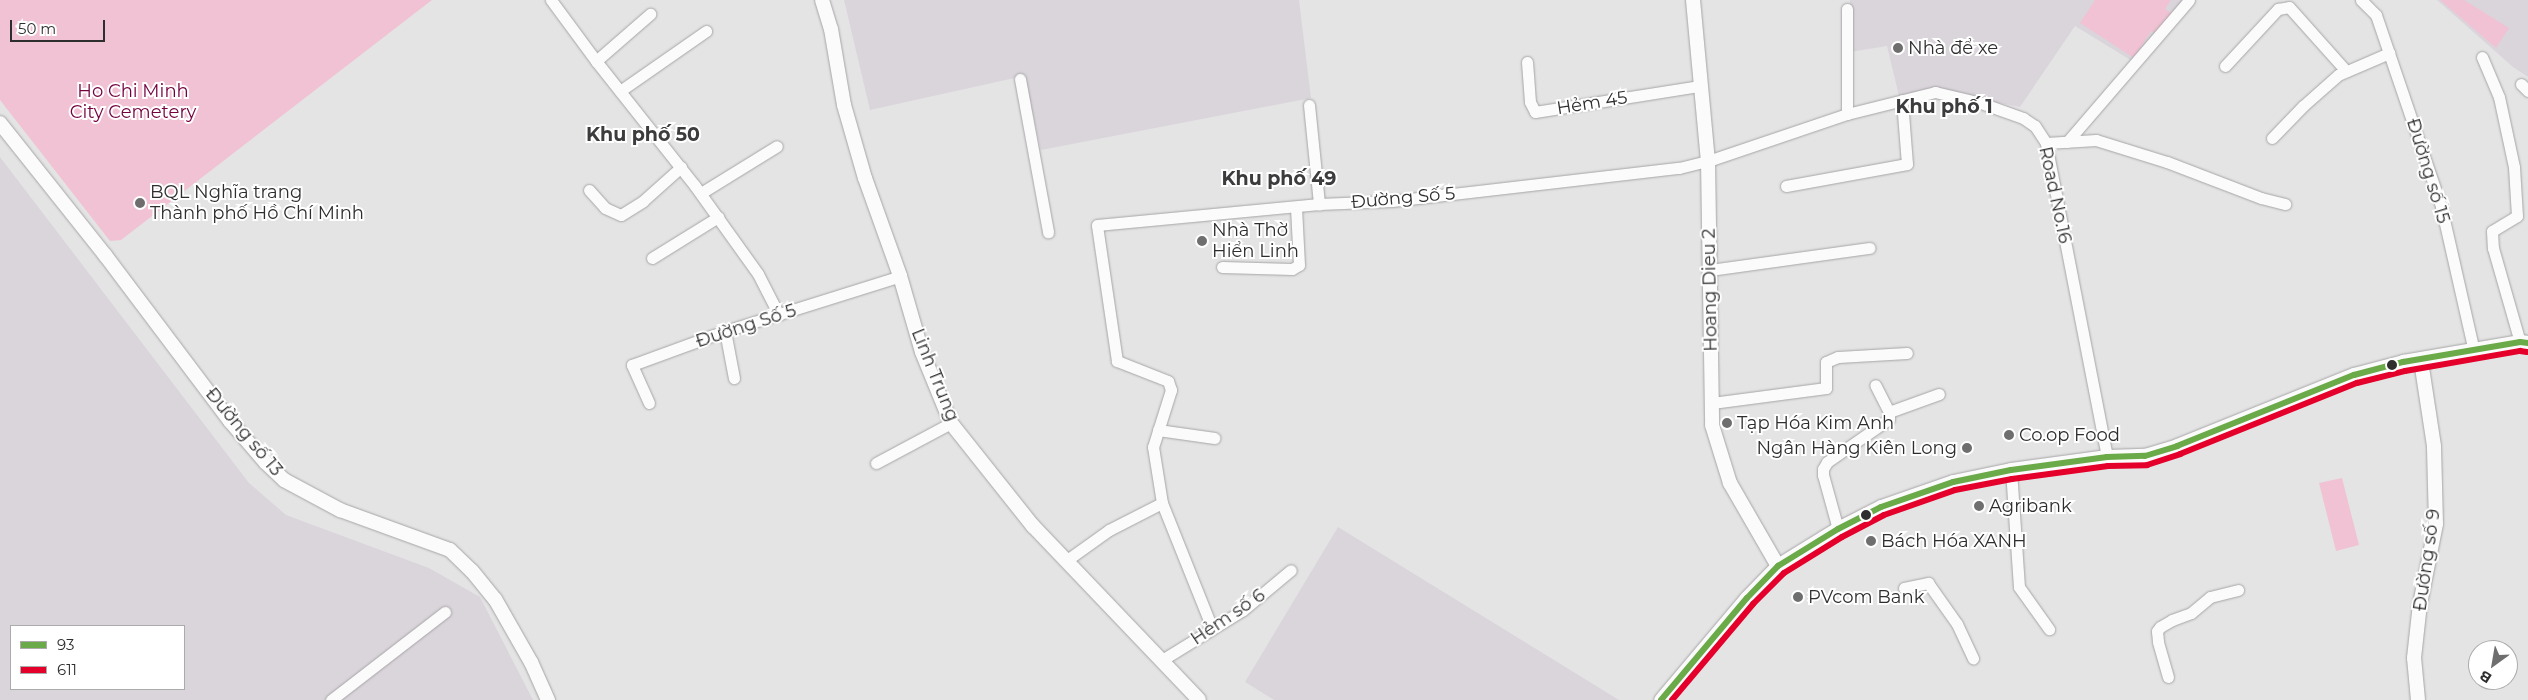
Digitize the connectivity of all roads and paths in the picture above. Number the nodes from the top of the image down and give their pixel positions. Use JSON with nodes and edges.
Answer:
{"nodes":[{"id":1,"x":551,"y":0,"type":"edge"},
{"id":2,"x":822,"y":0,"type":"edge"},
{"id":3,"x":1693,"y":0,"type":"edge"},
{"id":4,"x":2189,"y":0,"type":"edge"},
{"id":5,"x":2361,"y":0,"type":"edge"},
{"id":6,"x":1847,"y":9,"type":"dead end"},
{"id":7,"x":650,"y":14,"type":"dead end"},
{"id":8,"x":706,"y":31,"type":"dead end"},
{"id":9,"x":2389,"y":53,"type":"junction"},
{"id":10,"x":2482,"y":57,"type":"dead end"},
{"id":11,"x":596,"y":61,"type":"junction"},
{"id":12,"x":1527,"y":62,"type":"dead end"},
{"id":13,"x":2225,"y":66,"type":"dead end"},
{"id":14,"x":2346,"y":71,"type":"junction"},
{"id":15,"x":1020,"y":79,"type":"dead end"},
{"id":16,"x":1700,"y":86,"type":"junction"},
{"id":17,"x":620,"y":91,"type":"junction"},
{"id":18,"x":1902,"y":100,"type":"junction"},
{"id":19,"x":1309,"y":105,"type":"dead end"},
{"id":20,"x":1847,"y":114,"type":"junction"},
{"id":21,"x":0,"y":123,"type":"edge"},
{"id":22,"x":2272,"y":138,"type":"dead end"},
{"id":23,"x":2067,"y":142,"type":"junction"},
{"id":24,"x":2046,"y":143,"type":"junction"},
{"id":25,"x":777,"y":146,"type":"dead end"},
{"id":26,"x":1708,"y":161,"type":"junction"},
{"id":27,"x":682,"y":167,"type":"junction"},
{"id":28,"x":1786,"y":186,"type":"dead end"},
{"id":29,"x":589,"y":190,"type":"dead end"},
{"id":30,"x":701,"y":193,"type":"junction"},
{"id":31,"x":1319,"y":204,"type":"junction"},
{"id":32,"x":2285,"y":204,"type":"dead end"},
{"id":33,"x":1296,"y":207,"type":"junction"},
{"id":34,"x":718,"y":217,"type":"junction"},
{"id":35,"x":1048,"y":232,"type":"dead end"},
{"id":36,"x":1869,"y":248,"type":"dead end"},
{"id":37,"x":652,"y":258,"type":"dead end"},
{"id":38,"x":1222,"y":267,"type":"dead end"},
{"id":39,"x":1710,"y":270,"type":"junction"},
{"id":40,"x":900,"y":276,"type":"junction"},
{"id":41,"x":780,"y":315,"type":"junction"},
{"id":42,"x":725,"y":331,"type":"junction"},
{"id":43,"x":2524,"y":342,"type":"edge"},
{"id":44,"x":2474,"y":351,"type":"junction"},
{"id":45,"x":1907,"y":352,"type":"dead end"},
{"id":46,"x":2421,"y":361,"type":"junction"},
{"id":47,"x":734,"y":378,"type":"dead end"},
{"id":48,"x":1875,"y":385,"type":"dead end"},
{"id":49,"x":1939,"y":394,"type":"dead end"},
{"id":50,"x":649,"y":402,"type":"dead end"},
{"id":51,"x":1712,"y":403,"type":"junction"},
{"id":52,"x":1889,"y":412,"type":"junction"},
{"id":53,"x":951,"y":423,"type":"junction"},
{"id":54,"x":1158,"y":430,"type":"junction"},
{"id":55,"x":1214,"y":438,"type":"dead end"},
{"id":56,"x":2106,"y":457,"type":"junction"},
{"id":57,"x":876,"y":463,"type":"dead end"},
{"id":58,"x":2011,"y":470,"type":"junction"},
{"id":59,"x":1162,"y":503,"type":"junction"},
{"id":60,"x":1838,"y":529,"type":"junction"},
{"id":61,"x":1067,"y":560,"type":"junction"},
{"id":62,"x":1778,"y":566,"type":"junction"},
{"id":63,"x":1291,"y":570,"type":"dead end"},
{"id":64,"x":1904,"y":588,"type":"dead end"},
{"id":65,"x":2238,"y":590,"type":"dead end"},
{"id":66,"x":445,"y":612,"type":"dead end"},
{"id":67,"x":1212,"y":628,"type":"junction"},
{"id":68,"x":2049,"y":630,"type":"dead end"},
{"id":69,"x":1973,"y":658,"type":"dead end"},
{"id":70,"x":1162,"y":660,"type":"junction"},
{"id":71,"x":2168,"y":677,"type":"dead end"},
{"id":72,"x":331,"y":700,"type":"edge"},
{"id":73,"x":548,"y":700,"type":"edge"},
{"id":74,"x":1200,"y":700,"type":"edge"},
{"id":75,"x":1661,"y":700,"type":"edge"},
{"id":76,"x":2418,"y":700,"type":"edge"}],
"edges":[{"from":1,"to":11,"type":"street"},
{"from":2,"to":40,"type":"street","name":"Linh Trung"},
{"from":3,"to":16,"type":"street","name":"Hoang Dieu 2"},
{"from":4,"to":23,"type":"street"},
{"from":5,"to":9,"type":"street","name":"Đường số 15"},
{"from":6,"to":20,"type":"street"},
{"from":7,"to":11,"type":"street"},
{"from":8,"to":17,"type":"street"},
{"from":9,"to":14,"type":"street"},
{"from":9,"to":44,"type":"street","name":"Đường số 15"},
{"from":10,"to":43,"type":"street"},
{"from":11,"to":17,"type":"street"},
{"from":12,"to":16,"type":"street","name":"Hẻm 45"},
{"from":13,"to":14,"type":"street"},
{"from":14,"to":22,"type":"street"},
{"from":15,"to":35,"type":"street"},
{"from":16,"to":26,"type":"street","name":"Hoang Dieu 2"},
{"from":17,"to":27,"type":"street"},
{"from":18,"to":20,"type":"street","name":"Road No.16"},
{"from":18,"to":24,"type":"street","name":"Road No.16"},
{"from":18,"to":28,"type":"street"},
{"from":19,"to":31,"type":"street"},
{"from":20,"to":26,"type":"street","name":"Road No.16"},
{"from":21,"to":73,"type":"street","name":"Đường số 13"},
{"from":23,"to":24,"type":"street"},
{"from":23,"to":32,"type":"street"},
{"from":24,"to":56,"type":"street","name":"Road No.16"},
{"from":25,"to":30,"type":"street"},
{"from":26,"to":31,"type":"street","name":"Đường Số 5"},
{"from":26,"to":39,"type":"street","name":"Hoang Dieu 2"},
{"from":27,"to":29,"type":"street"},
{"from":27,"to":30,"type":"street"},
{"from":30,"to":34,"type":"street"},
{"from":31,"to":33,"type":"street","name":"Đường Số 5"},
{"from":33,"to":38,"type":"street"},
{"from":33,"to":54,"type":"street","name":"Đường Số 5"},
{"from":34,"to":37,"type":"street"},
{"from":34,"to":41,"type":"street"},
{"from":36,"to":39,"type":"street"},
{"from":39,"to":51,"type":"street","name":"Hoang Dieu 2"},
{"from":40,"to":41,"type":"street","name":"Đường Số 5"},
{"from":40,"to":53,"type":"street","name":"Linh Trung"},
{"from":41,"to":42,"type":"street","name":"Đường Số 5"},
{"from":42,"to":47,"type":"street"},
{"from":42,"to":50,"type":"street","name":"Đường Số 5"},
{"from":43,"to":44,"type":"main road"},
{"from":44,"to":46,"type":"main road"},
{"from":45,"to":51,"type":"street"},
{"from":46,"to":56,"type":"main road"},
{"from":46,"to":76,"type":"street","name":"Đường số 9"},
{"from":48,"to":52,"type":"street"},
{"from":49,"to":52,"type":"street"},
{"from":51,"to":62,"type":"street","name":"Hoang Dieu 2"},
{"from":52,"to":60,"type":"street"},
{"from":53,"to":57,"type":"street"},
{"from":53,"to":61,"type":"street","name":"Linh Trung"},
{"from":54,"to":55,"type":"street"},
{"from":54,"to":59,"type":"street"},
{"from":56,"to":58,"type":"main road"},
{"from":58,"to":60,"type":"main road"},
{"from":58,"to":68,"type":"street"},
{"from":59,"to":61,"type":"street"},
{"from":59,"to":67,"type":"street"},
{"from":60,"to":62,"type":"main road"},
{"from":61,"to":70,"type":"street","name":"Linh Trung"},
{"from":62,"to":75,"type":"main road"},
{"from":63,"to":67,"type":"street","name":"Hẻm số 6"},
{"from":64,"to":69,"type":"street"},
{"from":65,"to":71,"type":"street"},
{"from":66,"to":72,"type":"street"},
{"from":67,"to":70,"type":"street","name":"Hẻm số 6"},
{"from":70,"to":74,"type":"street","name":"Linh Trung"}]}
